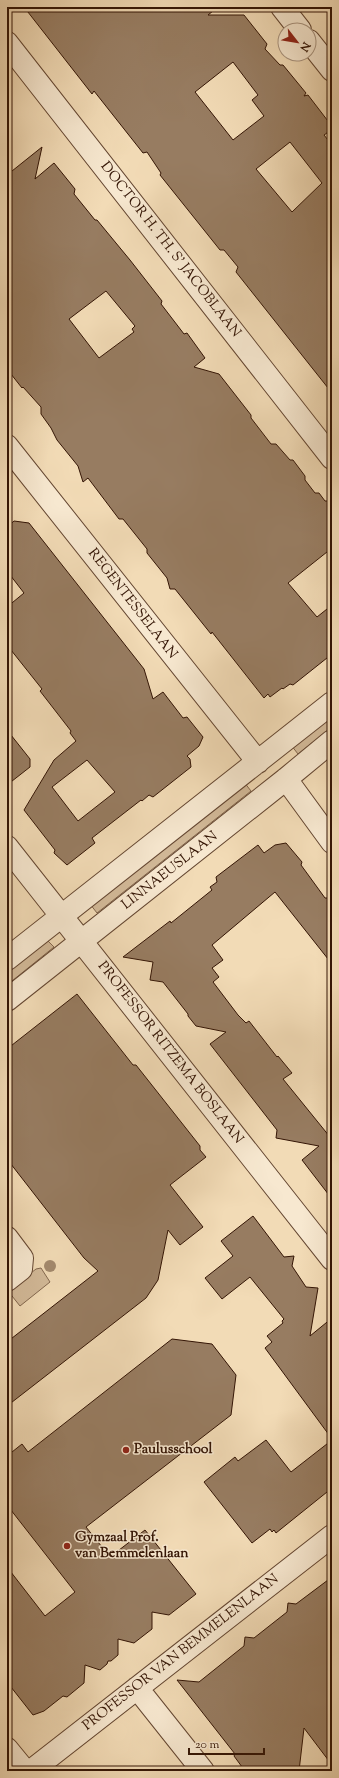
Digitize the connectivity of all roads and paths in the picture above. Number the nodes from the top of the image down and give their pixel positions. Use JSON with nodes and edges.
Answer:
{"nodes":[{"id":1,"x":282,"y":7,"type":"edge"},
{"id":2,"x":294,"y":22,"type":"edge"},
{"id":3,"x":7,"y":43,"type":"edge"},
{"id":4,"x":317,"y":51,"type":"edge"},
{"id":5,"x":332,"y":70,"type":"edge"},
{"id":6,"x":7,"y":446,"type":"edge"},
{"id":7,"x":332,"y":458,"type":"edge"},
{"id":8,"x":332,"y":703,"type":"edge"},
{"id":9,"x":332,"y":741,"type":"edge"},
{"id":10,"x":258,"y":762,"type":"junction"},
{"id":11,"x":286,"y":779,"type":"junction"},
{"id":12,"x":332,"y":842,"type":"edge"},
{"id":13,"x":7,"y":847,"type":"edge"},
{"id":14,"x":62,"y":916,"type":"junction"},
{"id":15,"x":82,"y":941,"type":"junction"},
{"id":16,"x":7,"y":959,"type":"edge"},
{"id":17,"x":7,"y":1000,"type":"edge"},
{"id":18,"x":7,"y":1238,"type":"edge"},
{"id":19,"x":332,"y":1259,"type":"edge"},
{"id":20,"x":7,"y":1280,"type":"edge"},
{"id":21,"x":332,"y":1536,"type":"edge"},
{"id":22,"x":137,"y":1688,"type":"junction"},
{"id":23,"x":7,"y":1749,"type":"edge"},
{"id":24,"x":24,"y":1771,"type":"edge"},
{"id":25,"x":31,"y":1771,"type":"edge"},
{"id":26,"x":203,"y":1771,"type":"edge"}],
"edges":[{"from":1,"to":2,"type":"street"},
{"from":3,"to":7,"type":"street","name":"DOCTOR H. TH. S' JACOBLAAN"},
{"from":4,"to":5,"type":"street"},
{"from":6,"to":10,"type":"street","name":"REGENTESSELAAN"},
{"from":8,"to":10,"type":"street"},
{"from":9,"to":11,"type":"street","name":"LINNAEUSLAAN"},
{"from":10,"to":14,"type":"street"},
{"from":11,"to":12,"type":"street"},
{"from":11,"to":15,"type":"street","name":"LINNAEUSLAAN"},
{"from":13,"to":14,"type":"street","name":"PROFESSOR RITZEMA BOSLAAN"},
{"from":14,"to":15,"type":"street","name":"PROFESSOR RITZEMA BOSLAAN"},
{"from":14,"to":16,"type":"street"},
{"from":15,"to":17,"type":"street","name":"LINNAEUSLAAN"},
{"from":15,"to":19,"type":"street","name":"PROFESSOR RITZEMA BOSLAAN"},
{"from":18,"to":20,"type":"street"},
{"from":21,"to":22,"type":"street","name":"PROFESSOR VAN BEMMELENLAAN"},
{"from":22,"to":25,"type":"street","name":"PROFESSOR VAN BEMMELENLAAN"},
{"from":22,"to":26,"type":"street"},
{"from":23,"to":24,"type":"street"}]}
